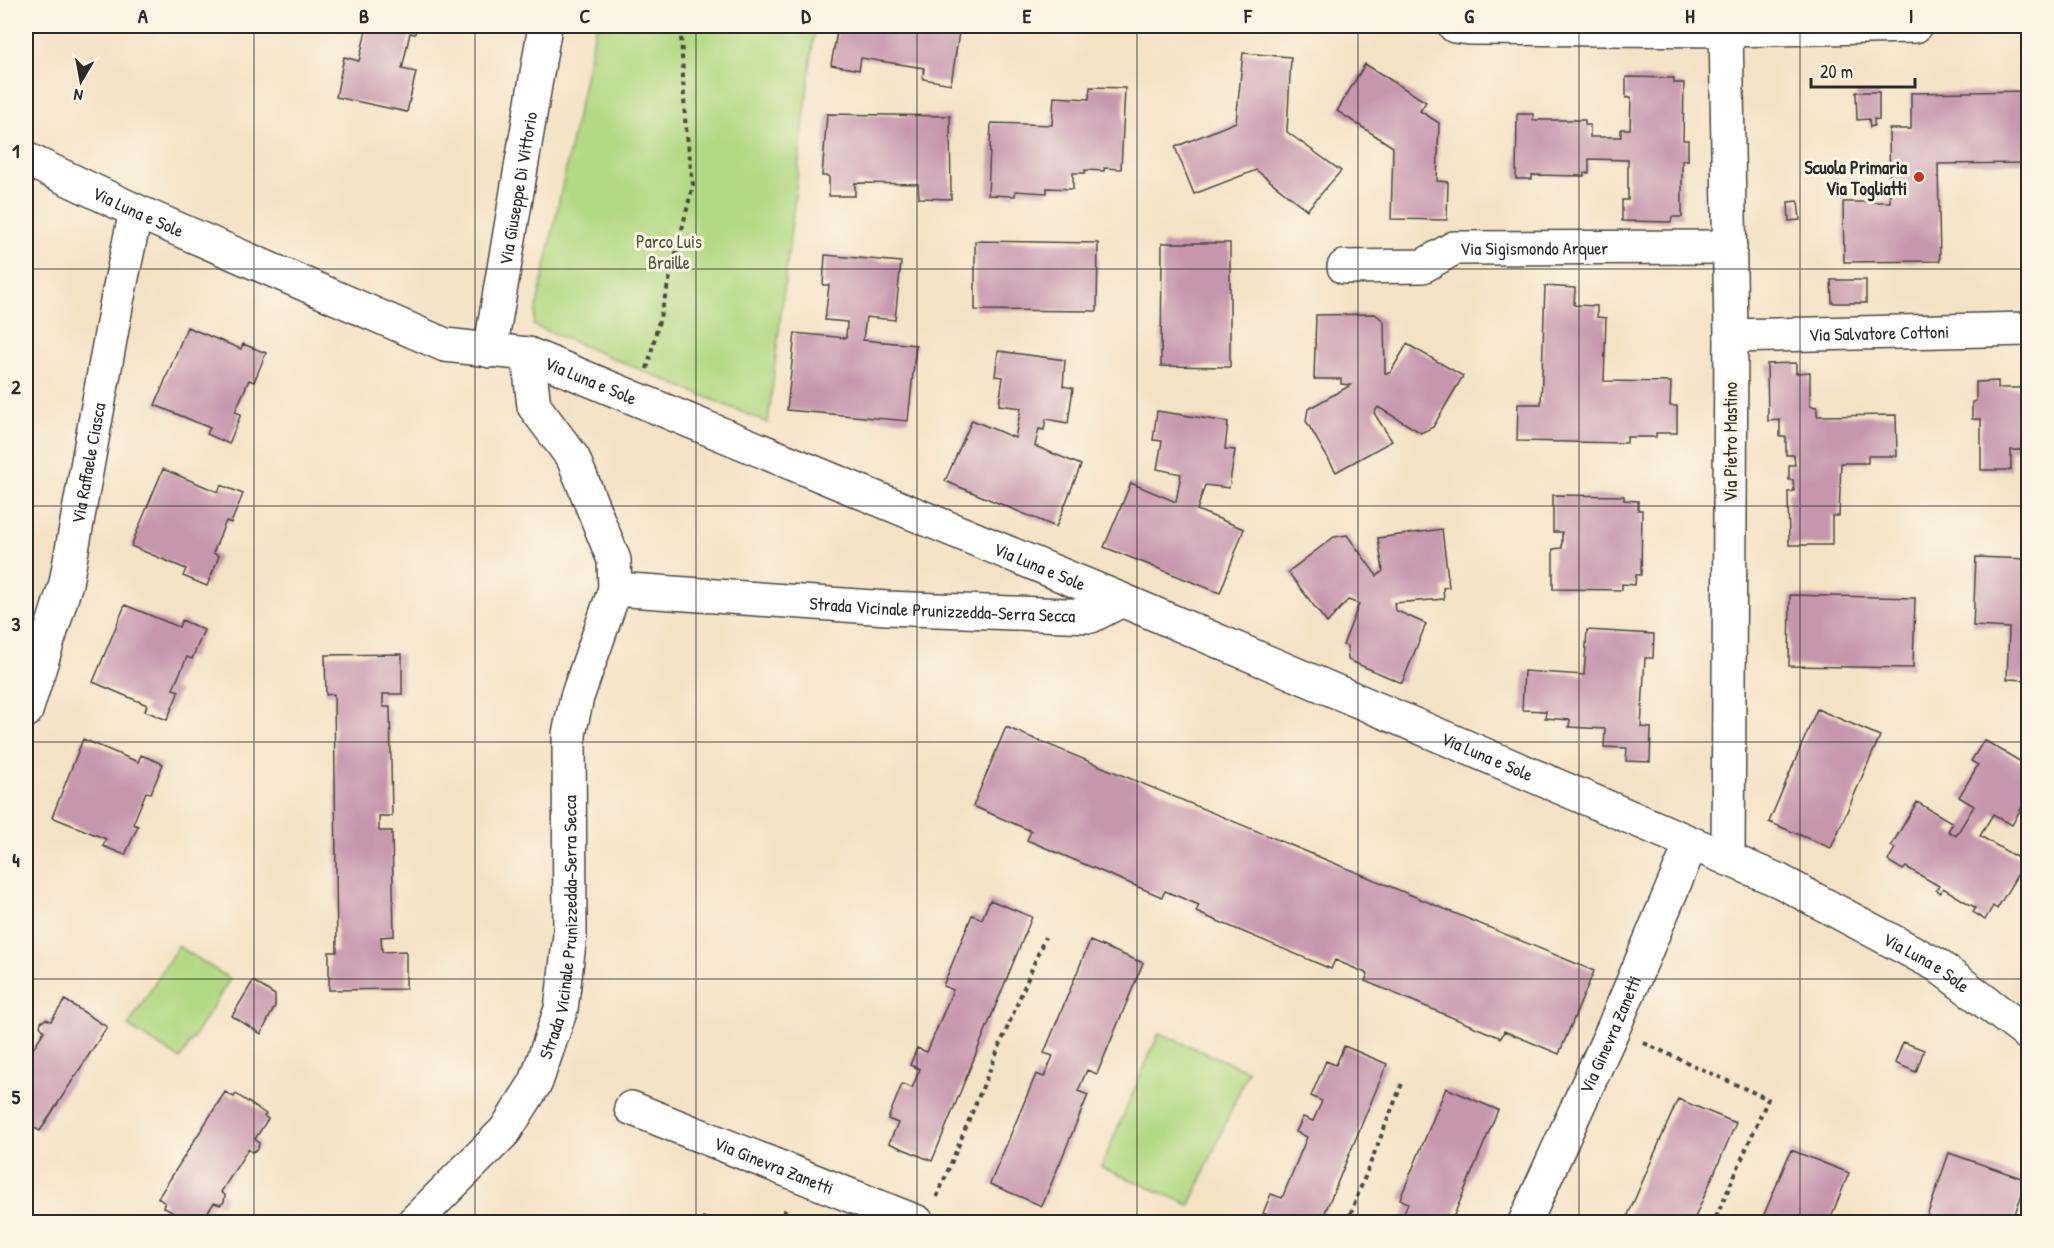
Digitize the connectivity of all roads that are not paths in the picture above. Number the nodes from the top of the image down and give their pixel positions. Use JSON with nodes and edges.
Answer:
{"nodes":[{"id":1,"x":545,"y":26,"type":"edge"},
{"id":2,"x":1455,"y":26,"type":"edge"},
{"id":3,"x":1915,"y":26,"type":"edge"},
{"id":4,"x":1726,"y":28,"type":"edge"},
{"id":5,"x":26,"y":159,"type":"edge"},
{"id":6,"x":136,"y":211,"type":"junction"},
{"id":7,"x":1730,"y":248,"type":"junction"},
{"id":8,"x":1344,"y":267,"type":"dead end"},
{"id":9,"x":2028,"y":329,"type":"edge"},
{"id":10,"x":1731,"y":336,"type":"junction"},
{"id":11,"x":490,"y":351,"type":"junction"},
{"id":12,"x":528,"y":354,"type":"junction"},
{"id":13,"x":615,"y":589,"type":"junction"},
{"id":14,"x":1122,"y":600,"type":"junction"},
{"id":15,"x":26,"y":711,"type":"edge"},
{"id":16,"x":1691,"y":844,"type":"junction"},
{"id":17,"x":1728,"y":859,"type":"junction"},
{"id":18,"x":2028,"y":1034,"type":"edge"},
{"id":19,"x":631,"y":1108,"type":"dead end"},
{"id":20,"x":926,"y":1211,"type":"edge"},
{"id":21,"x":414,"y":1222,"type":"edge"},
{"id":22,"x":1525,"y":1222,"type":"edge"}],
"edges":[{"from":1,"to":11,"type":"street","name":"Via Giuseppe Di Vittorio"},
{"from":2,"to":4,"type":"street"},
{"from":3,"to":4,"type":"street"},
{"from":4,"to":7,"type":"street","name":"Via Pietro Mastino"},
{"from":5,"to":6,"type":"street","name":"Via Luna e Sole"},
{"from":6,"to":11,"type":"street","name":"Via Luna e Sole"},
{"from":6,"to":15,"type":"street","name":"Via Raffaele Ciasca"},
{"from":7,"to":8,"type":"street","name":"Via Sigismondo Arquer"},
{"from":7,"to":10,"type":"street","name":"Via Pietro Mastino"},
{"from":9,"to":10,"type":"street","name":"Via Salvatore Cottoni"},
{"from":10,"to":17,"type":"street","name":"Via Pietro Mastino"},
{"from":11,"to":12,"type":"street","name":"Via Luna e Sole"},
{"from":12,"to":13,"type":"street","name":"Strada Vicinale Prunizzedda-Serra Secca"},
{"from":12,"to":14,"type":"street","name":"Via Luna e Sole"},
{"from":13,"to":14,"type":"street","name":"Strada Vicinale Prunizzedda-Serra Secca"},
{"from":13,"to":21,"type":"street","name":"Strada Vicinale Prunizzedda-Serra Secca"},
{"from":14,"to":16,"type":"street","name":"Via Luna e Sole"},
{"from":16,"to":17,"type":"street","name":"Via Luna e Sole"},
{"from":16,"to":22,"type":"street","name":"Via Ginevra Zanetti"},
{"from":17,"to":18,"type":"street","name":"Via Luna e Sole"},
{"from":19,"to":20,"type":"street","name":"Via Ginevra Zanetti"}]}
